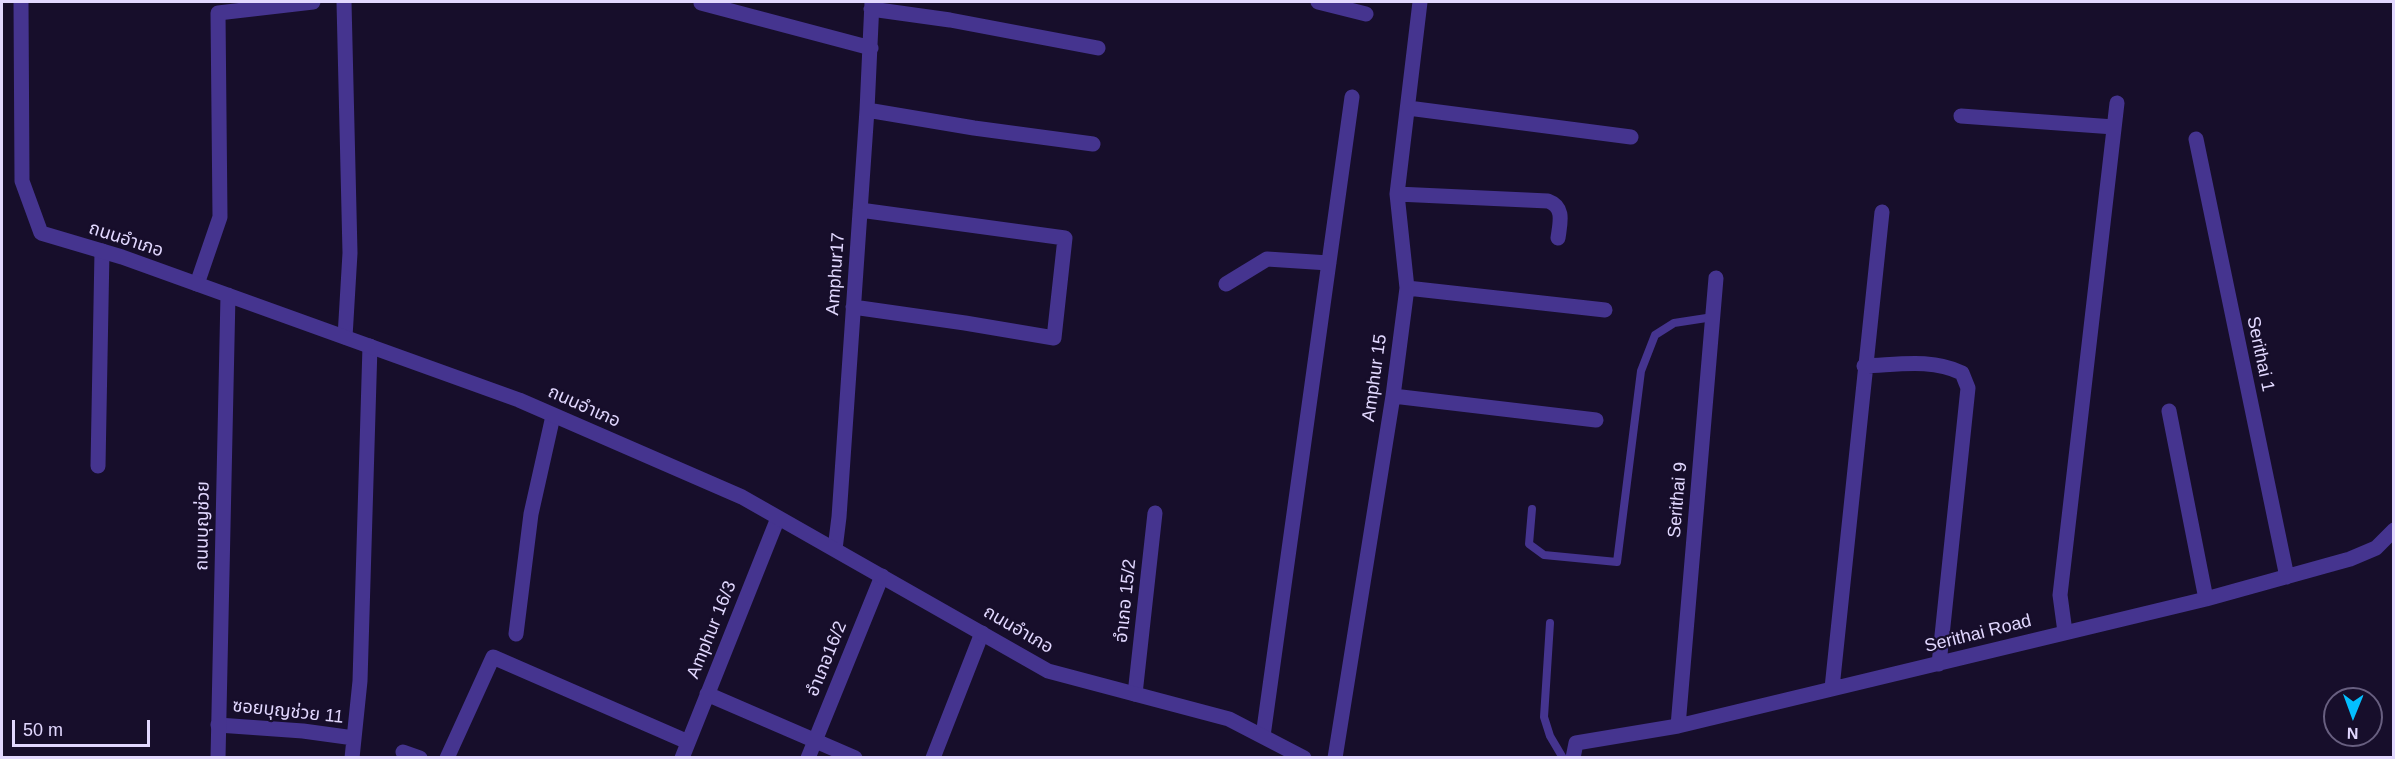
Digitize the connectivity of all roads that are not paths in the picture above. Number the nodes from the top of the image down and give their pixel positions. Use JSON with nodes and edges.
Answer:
{"nodes":[{"id":1,"x":21,"y":2,"type":"edge"},
{"id":2,"x":313,"y":2,"type":"edge"},
{"id":3,"x":344,"y":2,"type":"edge"},
{"id":4,"x":1318,"y":2,"type":"edge"},
{"id":5,"x":1420,"y":2,"type":"edge"},
{"id":6,"x":701,"y":3,"type":"dead end"},
{"id":7,"x":871,"y":5,"type":"edge"},
{"id":8,"x":1366,"y":14,"type":"dead end"},
{"id":9,"x":871,"y":48,"type":"junction"},
{"id":10,"x":1098,"y":48,"type":"dead end"},
{"id":11,"x":1352,"y":97,"type":"dead end"},
{"id":12,"x":2117,"y":104,"type":"dead end"},
{"id":13,"x":1408,"y":108,"type":"junction"},
{"id":14,"x":867,"y":110,"type":"junction"},
{"id":15,"x":1961,"y":116,"type":"dead end"},
{"id":16,"x":2114,"y":127,"type":"junction"},
{"id":17,"x":1631,"y":137,"type":"dead end"},
{"id":18,"x":2196,"y":139,"type":"dead end"},
{"id":19,"x":1093,"y":144,"type":"dead end"},
{"id":20,"x":1397,"y":194,"type":"junction"},
{"id":21,"x":860,"y":210,"type":"junction"},
{"id":22,"x":1882,"y":212,"type":"dead end"},
{"id":23,"x":1558,"y":238,"type":"dead end"},
{"id":24,"x":102,"y":251,"type":"junction"},
{"id":25,"x":1329,"y":264,"type":"junction"},
{"id":26,"x":1716,"y":278,"type":"dead end"},
{"id":27,"x":197,"y":284,"type":"junction"},
{"id":28,"x":1226,"y":284,"type":"dead end"},
{"id":29,"x":1407,"y":288,"type":"junction"},
{"id":30,"x":228,"y":295,"type":"junction"},
{"id":31,"x":853,"y":307,"type":"junction"},
{"id":32,"x":1605,"y":310,"type":"dead end"},
{"id":33,"x":1713,"y":317,"type":"junction"},
{"id":34,"x":345,"y":337,"type":"junction"},
{"id":35,"x":370,"y":346,"type":"junction"},
{"id":36,"x":1864,"y":366,"type":"junction"},
{"id":37,"x":1393,"y":396,"type":"junction"},
{"id":38,"x":2169,"y":411,"type":"dead end"},
{"id":39,"x":553,"y":416,"type":"junction"},
{"id":40,"x":1596,"y":420,"type":"dead end"},
{"id":41,"x":98,"y":466,"type":"dead end"},
{"id":42,"x":1532,"y":508,"type":"dead end"},
{"id":43,"x":1155,"y":513,"type":"dead end"},
{"id":44,"x":778,"y":518,"type":"junction"},
{"id":45,"x":2394,"y":530,"type":"edge"},
{"id":46,"x":835,"y":549,"type":"junction"},
{"id":47,"x":882,"y":576,"type":"junction"},
{"id":48,"x":2287,"y":577,"type":"junction"},
{"id":49,"x":2206,"y":599,"type":"junction"},
{"id":50,"x":1550,"y":624,"type":"dead end"},
{"id":51,"x":2065,"y":632,"type":"junction"},
{"id":52,"x":982,"y":633,"type":"junction"},
{"id":53,"x":516,"y":634,"type":"dead end"},
{"id":54,"x":1939,"y":664,"type":"junction"},
{"id":55,"x":1832,"y":688,"type":"junction"},
{"id":56,"x":707,"y":694,"type":"junction"},
{"id":57,"x":1135,"y":694,"type":"junction"},
{"id":58,"x":218,"y":725,"type":"junction"},
{"id":59,"x":1678,"y":726,"type":"junction"},
{"id":60,"x":1263,"y":736,"type":"junction"},
{"id":61,"x":354,"y":738,"type":"junction"},
{"id":62,"x":815,"y":740,"type":"junction"},
{"id":63,"x":688,"y":742,"type":"junction"},
{"id":64,"x":403,"y":752,"type":"dead end"},
{"id":65,"x":218,"y":758,"type":"edge"},
{"id":66,"x":352,"y":758,"type":"edge"},
{"id":67,"x":420,"y":758,"type":"edge"},
{"id":68,"x":447,"y":758,"type":"edge"},
{"id":69,"x":682,"y":758,"type":"edge"},
{"id":70,"x":808,"y":758,"type":"edge"},
{"id":71,"x":855,"y":758,"type":"edge"},
{"id":72,"x":933,"y":758,"type":"edge"},
{"id":73,"x":1305,"y":758,"type":"edge"},
{"id":74,"x":1335,"y":758,"type":"edge"},
{"id":75,"x":1563,"y":758,"type":"edge"},
{"id":76,"x":1573,"y":758,"type":"edge"}],
"edges":[{"from":1,"to":24,"type":"street","name":"ถนนอำเภอ"},
{"from":2,"to":27,"type":"street"},
{"from":3,"to":34,"type":"street"},
{"from":4,"to":8,"type":"street"},
{"from":5,"to":13,"type":"street","name":"Amphur 15"},
{"from":6,"to":9,"type":"street"},
{"from":7,"to":9,"type":"street","name":"Amphur17"},
{"from":7,"to":10,"type":"street"},
{"from":9,"to":14,"type":"street","name":"Amphur17"},
{"from":11,"to":25,"type":"street"},
{"from":12,"to":16,"type":"street"},
{"from":13,"to":17,"type":"street"},
{"from":13,"to":20,"type":"street","name":"Amphur 15"},
{"from":14,"to":19,"type":"street"},
{"from":14,"to":21,"type":"street","name":"Amphur17"},
{"from":15,"to":16,"type":"street"},
{"from":16,"to":51,"type":"street"},
{"from":18,"to":48,"type":"street","name":"Serithai 1"},
{"from":20,"to":23,"type":"street"},
{"from":20,"to":29,"type":"street","name":"Amphur 15"},
{"from":21,"to":31,"type":"street","name":"Amphur17"},
{"from":21,"to":31,"type":"street"},
{"from":22,"to":36,"type":"street"},
{"from":24,"to":27,"type":"street","name":"ถนนอำเภอ"},
{"from":24,"to":41,"type":"street"},
{"from":25,"to":28,"type":"street"},
{"from":25,"to":60,"type":"street"},
{"from":26,"to":33,"type":"street","name":"Serithai 9"},
{"from":27,"to":30,"type":"street","name":"ถนนอำเภอ"},
{"from":29,"to":32,"type":"street"},
{"from":29,"to":37,"type":"street","name":"Amphur 15"},
{"from":30,"to":34,"type":"street","name":"ถนนอำเภอ"},
{"from":30,"to":58,"type":"street","name":"ถนนบุญช่วย"},
{"from":31,"to":46,"type":"street","name":"Amphur17"},
{"from":33,"to":42,"type":"lane"},
{"from":33,"to":59,"type":"street","name":"Serithai 9"},
{"from":34,"to":35,"type":"street","name":"ถนนอำเภอ"},
{"from":35,"to":39,"type":"street","name":"ถนนอำเภอ"},
{"from":35,"to":61,"type":"street"},
{"from":36,"to":54,"type":"street"},
{"from":36,"to":55,"type":"street"},
{"from":37,"to":40,"type":"street"},
{"from":37,"to":74,"type":"street","name":"Amphur 15"},
{"from":38,"to":49,"type":"street"},
{"from":39,"to":44,"type":"street","name":"ถนนอำเภอ"},
{"from":39,"to":53,"type":"street"},
{"from":43,"to":57,"type":"street","name":"อำเภอ 15/2"},
{"from":44,"to":46,"type":"street","name":"ถนนอำเภอ"},
{"from":44,"to":56,"type":"street","name":"Amphur 16/3"},
{"from":45,"to":48,"type":"street","name":"Serithai Road"},
{"from":46,"to":47,"type":"street","name":"ถนนอำเภอ"},
{"from":47,"to":52,"type":"street","name":"ถนนอำเภอ"},
{"from":47,"to":62,"type":"street","name":"อำเภอ16/2"},
{"from":48,"to":49,"type":"street","name":"Serithai Road"},
{"from":49,"to":51,"type":"street","name":"Serithai Road"},
{"from":50,"to":75,"type":"lane"},
{"from":51,"to":54,"type":"street","name":"Serithai Road"},
{"from":52,"to":57,"type":"street","name":"ถนนอำเภอ"},
{"from":52,"to":72,"type":"street"},
{"from":54,"to":55,"type":"street","name":"Serithai Road"},
{"from":55,"to":59,"type":"street","name":"Serithai Road"},
{"from":56,"to":62,"type":"street"},
{"from":56,"to":63,"type":"street","name":"Amphur 16/3"},
{"from":57,"to":60,"type":"street","name":"ถนนอำเภอ"},
{"from":58,"to":61,"type":"street","name":"ซอยบุญช่วย 11"},
{"from":58,"to":65,"type":"street","name":"ถนนบุญช่วย"},
{"from":59,"to":76,"type":"street","name":"Serithai Road"},
{"from":60,"to":73,"type":"street","name":"ถนนอำเภอ"},
{"from":61,"to":66,"type":"street"},
{"from":62,"to":70,"type":"street","name":"อำเภอ16/2"},
{"from":62,"to":71,"type":"street"},
{"from":63,"to":68,"type":"street"},
{"from":63,"to":69,"type":"street","name":"Amphur 16/3"},
{"from":64,"to":67,"type":"street"}]}
